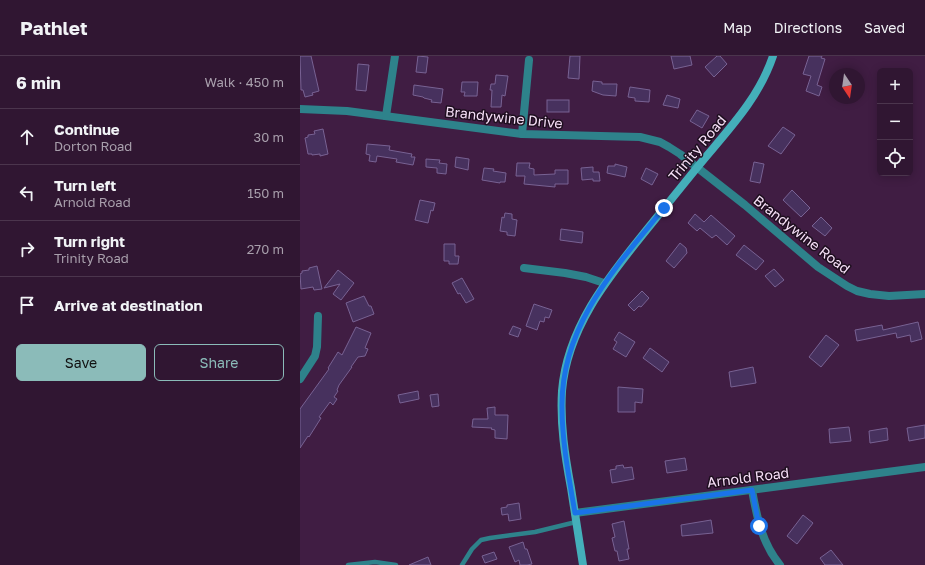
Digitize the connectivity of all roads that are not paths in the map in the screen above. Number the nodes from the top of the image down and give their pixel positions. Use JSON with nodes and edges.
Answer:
{"nodes":[{"id":1,"x":395,"y":56,"type":"edge"},
{"id":2,"x":773,"y":56,"type":"edge"},
{"id":3,"x":529,"y":60,"type":"dead end"},
{"id":4,"x":300,"y":109,"type":"edge"},
{"id":5,"x":386,"y":116,"type":"junction"},
{"id":6,"x":522,"y":134,"type":"junction"},
{"id":7,"x":697,"y":167,"type":"junction"},
{"id":8,"x":524,"y":268,"type":"dead end"},
{"id":9,"x":604,"y":283,"type":"junction"},
{"id":10,"x":925,"y":294,"type":"edge"},
{"id":11,"x":318,"y":316,"type":"dead end"},
{"id":12,"x":300,"y":379,"type":"edge"},
{"id":13,"x":925,"y":467,"type":"edge"},
{"id":14,"x":752,"y":490,"type":"junction"},
{"id":15,"x":575,"y":513,"type":"junction"},
{"id":16,"x":576,"y":522,"type":"junction"},
{"id":17,"x":348,"y":565,"type":"edge"},
{"id":18,"x":396,"y":565,"type":"edge"},
{"id":19,"x":462,"y":565,"type":"edge"},
{"id":20,"x":583,"y":565,"type":"edge"},
{"id":21,"x":780,"y":565,"type":"edge"}],
"edges":[{"from":1,"to":5,"type":"street"},
{"from":2,"to":7,"type":"main road","name":"Trinity Road"},
{"from":3,"to":6,"type":"street"},
{"from":4,"to":5,"type":"street","name":"Brandywine Drive"},
{"from":5,"to":6,"type":"street","name":"Brandywine Drive"},
{"from":6,"to":7,"type":"street","name":"Brandywine Drive"},
{"from":7,"to":9,"type":"main road","name":"Trinity Road"},
{"from":7,"to":10,"type":"street","name":"Brandywine Road"},
{"from":8,"to":9,"type":"street"},
{"from":9,"to":15,"type":"main road","name":"Trinity Road"},
{"from":11,"to":12,"type":"street"},
{"from":13,"to":14,"type":"street","name":"Arnold Road"},
{"from":14,"to":15,"type":"street","name":"Arnold Road"},
{"from":14,"to":21,"type":"street"},
{"from":15,"to":16,"type":"main road","name":"Trinity Road"},
{"from":16,"to":19,"type":"lane"},
{"from":16,"to":20,"type":"main road","name":"Trinity Road"},
{"from":17,"to":18,"type":"lane"}]}
